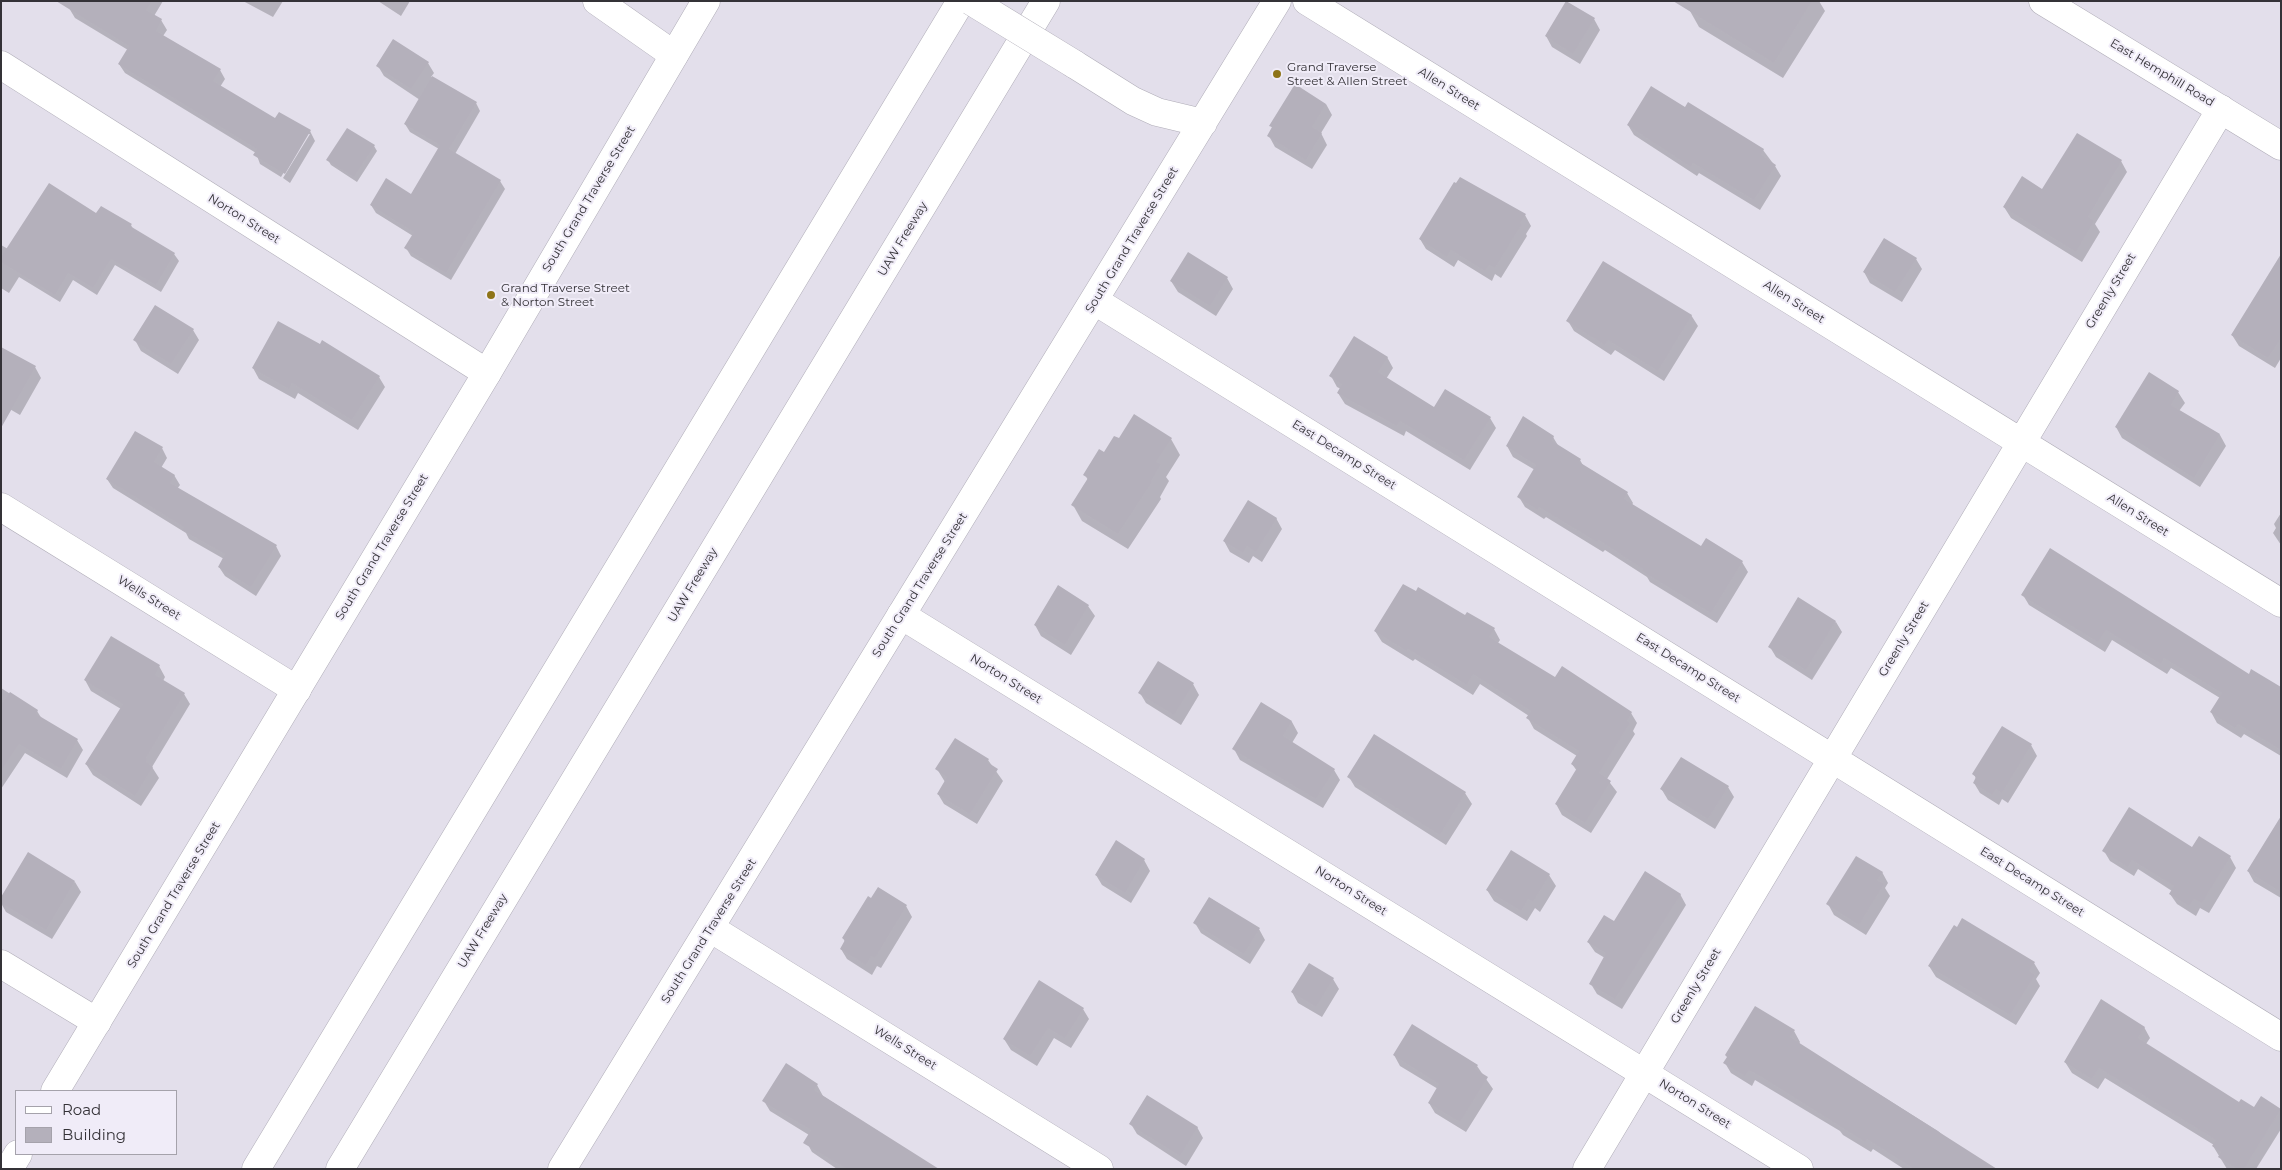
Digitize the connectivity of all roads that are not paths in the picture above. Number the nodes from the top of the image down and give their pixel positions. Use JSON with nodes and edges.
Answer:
{"nodes":[{"id":1,"x":597,"y":1,"type":"edge"},
{"id":2,"x":706,"y":1,"type":"edge"},
{"id":3,"x":961,"y":1,"type":"edge"},
{"id":4,"x":971,"y":1,"type":"edge"},
{"id":5,"x":1046,"y":1,"type":"edge"},
{"id":6,"x":1277,"y":1,"type":"edge"},
{"id":7,"x":1307,"y":1,"type":"edge"},
{"id":8,"x":2043,"y":1,"type":"edge"},
{"id":9,"x":674,"y":55,"type":"junction"},
{"id":10,"x":1,"y":65,"type":"edge"},
{"id":11,"x":2221,"y":108,"type":"junction"},
{"id":12,"x":1203,"y":122,"type":"junction"},
{"id":13,"x":2281,"y":146,"type":"edge"},
{"id":14,"x":1095,"y":301,"type":"junction"},
{"id":15,"x":487,"y":373,"type":"junction"},
{"id":16,"x":2021,"y":442,"type":"junction"},
{"id":17,"x":1,"y":507,"type":"edge"},
{"id":18,"x":2281,"y":603,"type":"edge"},
{"id":19,"x":901,"y":615,"type":"junction"},
{"id":20,"x":297,"y":690,"type":"junction"},
{"id":21,"x":1834,"y":758,"type":"junction"},
{"id":22,"x":710,"y":928,"type":"junction"},
{"id":23,"x":1,"y":964,"type":"edge"},
{"id":24,"x":97,"y":1022,"type":"junction"},
{"id":25,"x":2281,"y":1037,"type":"edge"},
{"id":26,"x":1644,"y":1072,"type":"junction"},
{"id":27,"x":56,"y":1090,"type":"edge"},
{"id":28,"x":17,"y":1155,"type":"edge"},
{"id":29,"x":8,"y":1169,"type":"edge"},
{"id":30,"x":256,"y":1169,"type":"edge"},
{"id":31,"x":340,"y":1169,"type":"edge"},
{"id":32,"x":562,"y":1169,"type":"edge"},
{"id":33,"x":1099,"y":1169,"type":"edge"},
{"id":34,"x":1587,"y":1169,"type":"edge"},
{"id":35,"x":1799,"y":1169,"type":"edge"}],
"edges":[{"from":1,"to":9,"type":"main road"},
{"from":2,"to":9,"type":"main road","name":"South Grand Traverse Street"},
{"from":3,"to":30,"type":"main road"},
{"from":4,"to":12,"type":"main road","bridge":true},
{"from":5,"to":31,"type":"main road","name":"UAW Freeway"},
{"from":6,"to":12,"type":"main road","name":"South Grand Traverse Street"},
{"from":7,"to":16,"type":"main road","name":"Allen Street"},
{"from":8,"to":11,"type":"main road","name":"East Hemphill Road"},
{"from":9,"to":15,"type":"main road","name":"South Grand Traverse Street"},
{"from":10,"to":15,"type":"main road","name":"Norton Street"},
{"from":11,"to":13,"type":"main road","name":"East Hemphill Road"},
{"from":11,"to":16,"type":"main road","name":"Greenly Street"},
{"from":12,"to":14,"type":"main road","name":"South Grand Traverse Street"},
{"from":14,"to":19,"type":"main road","name":"South Grand Traverse Street"},
{"from":14,"to":21,"type":"main road","name":"East Decamp Street"},
{"from":15,"to":20,"type":"main road","name":"South Grand Traverse Street"},
{"from":16,"to":18,"type":"main road","name":"Allen Street"},
{"from":16,"to":21,"type":"main road","name":"Greenly Street"},
{"from":17,"to":20,"type":"main road","name":"Wells Street"},
{"from":19,"to":22,"type":"main road","name":"South Grand Traverse Street"},
{"from":19,"to":26,"type":"main road","name":"Norton Street"},
{"from":20,"to":24,"type":"main road","name":"South Grand Traverse Street"},
{"from":21,"to":25,"type":"main road","name":"East Decamp Street"},
{"from":21,"to":26,"type":"main road","name":"Greenly Street"},
{"from":22,"to":32,"type":"main road","name":"South Grand Traverse Street"},
{"from":22,"to":33,"type":"main road","name":"Wells Street"},
{"from":23,"to":24,"type":"main road"},
{"from":24,"to":27,"type":"main road","name":"South Grand Traverse Street"},
{"from":26,"to":34,"type":"main road","name":"Greenly Street"},
{"from":26,"to":35,"type":"main road","name":"Norton Street"},
{"from":28,"to":29,"type":"main road"}]}
